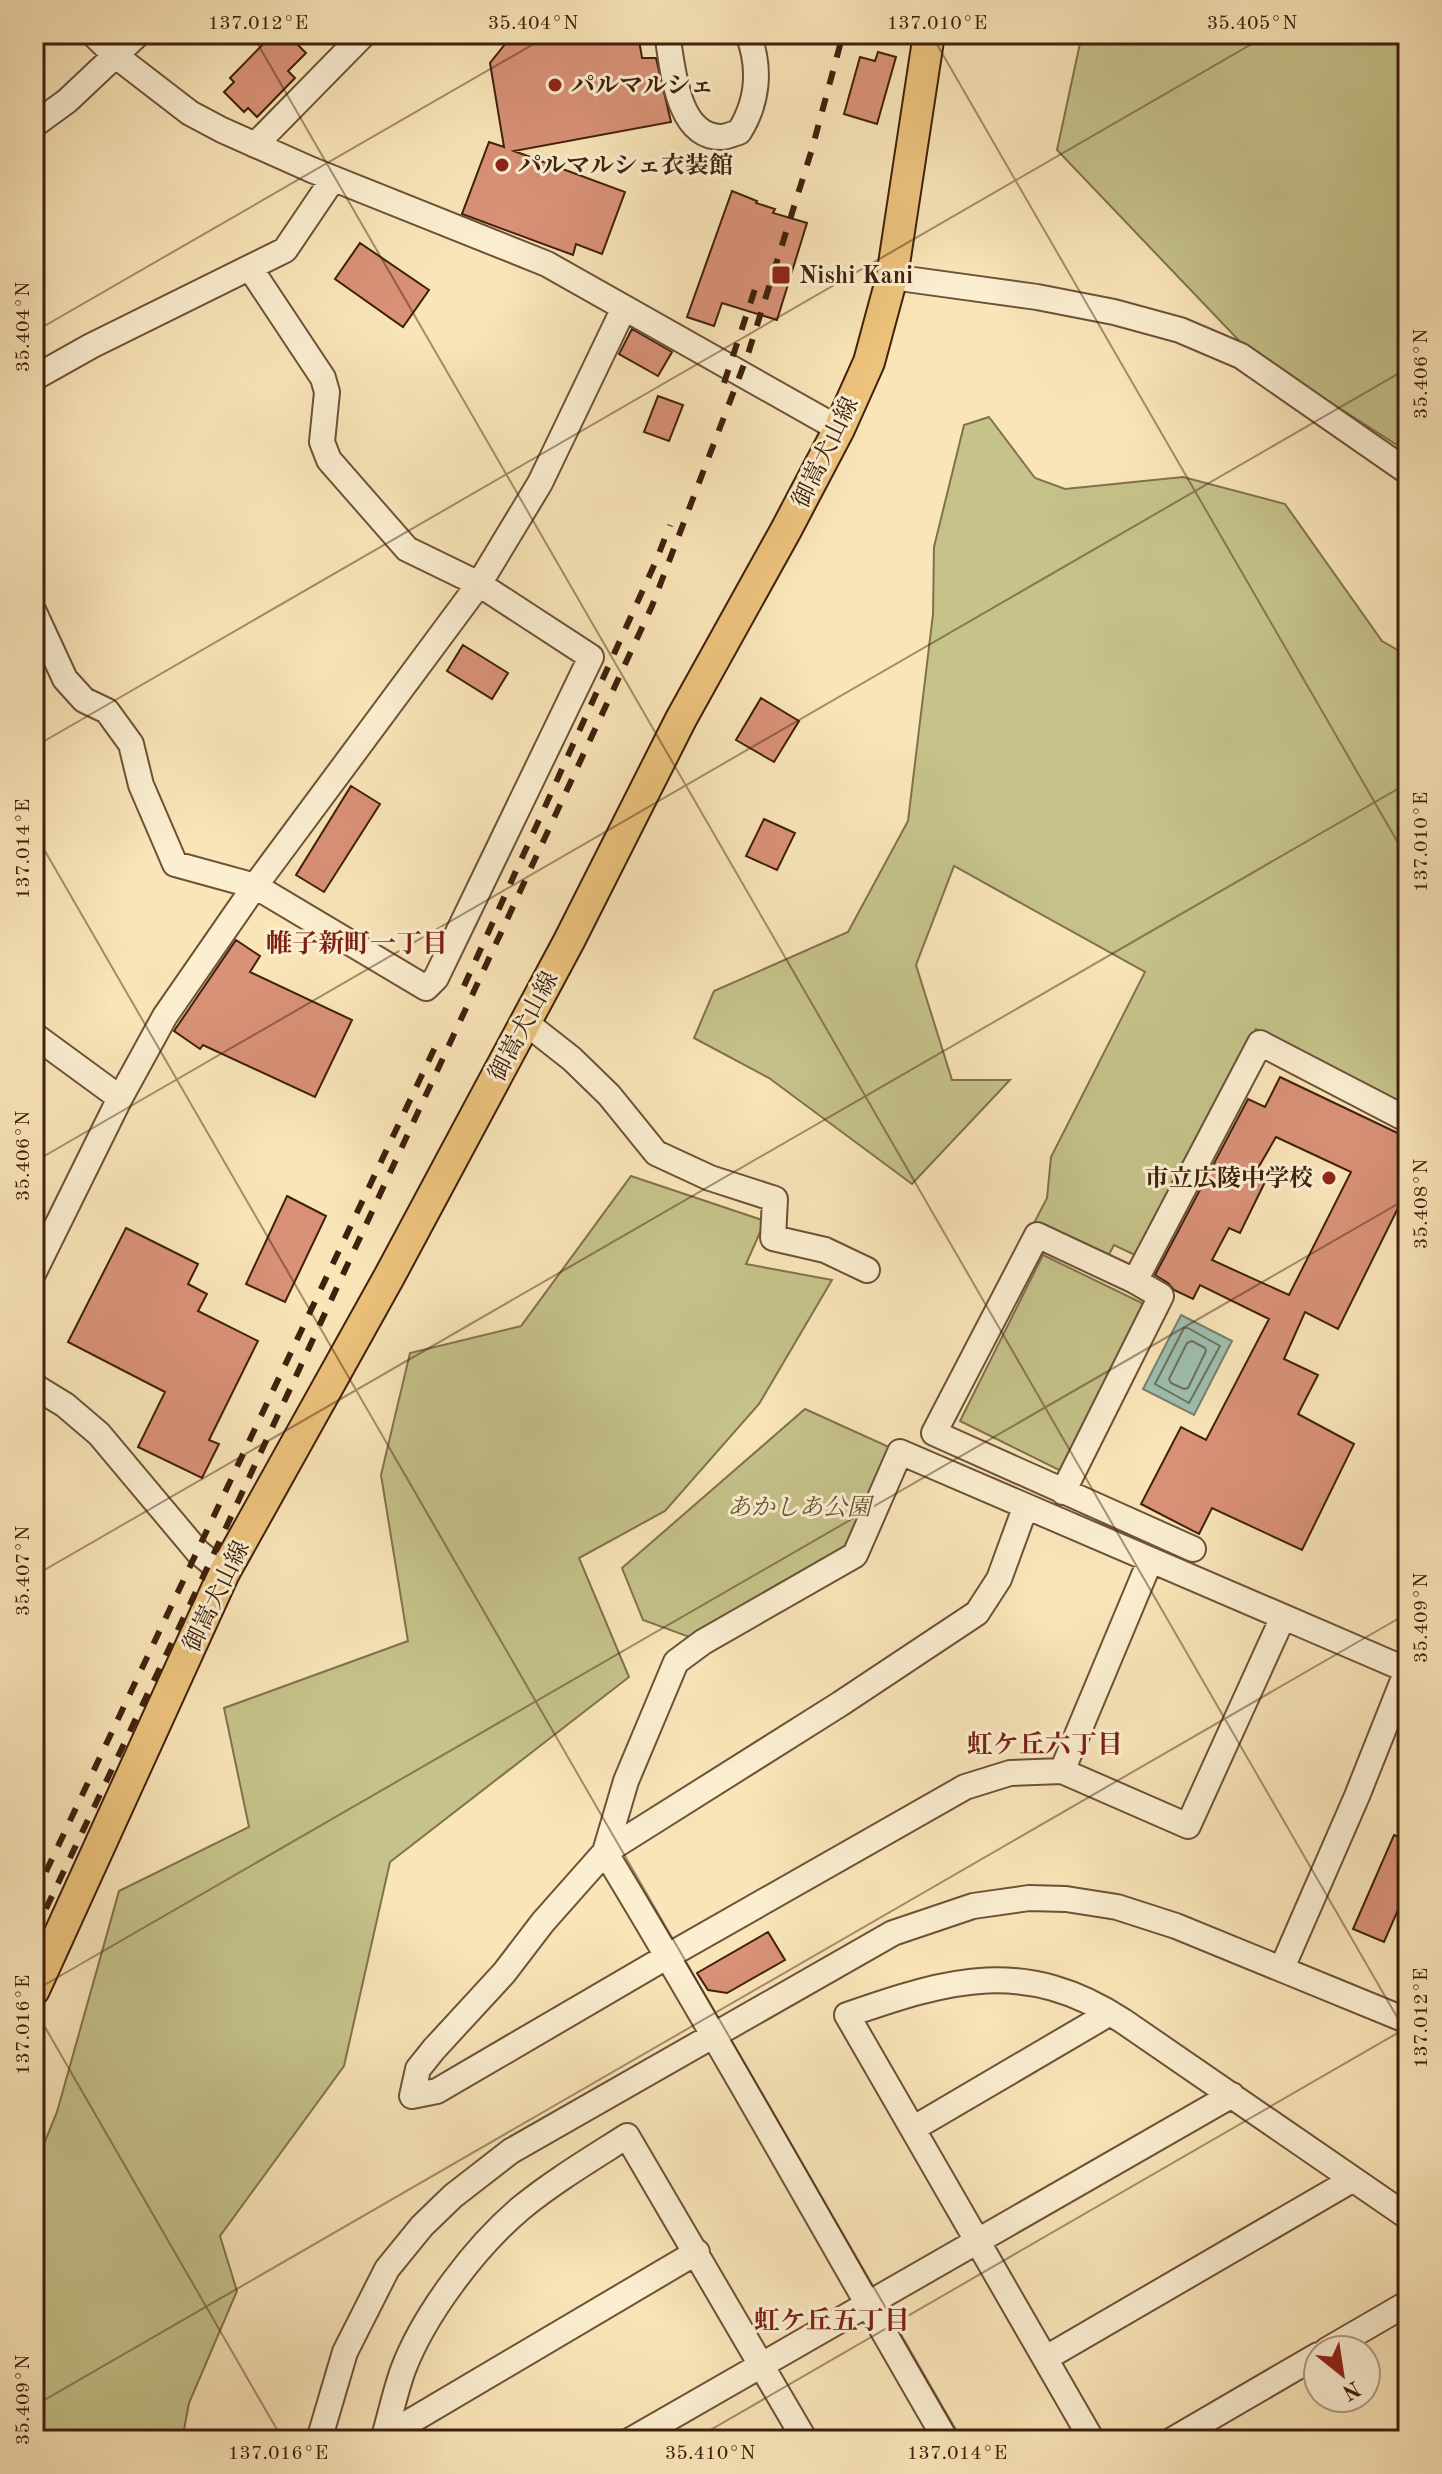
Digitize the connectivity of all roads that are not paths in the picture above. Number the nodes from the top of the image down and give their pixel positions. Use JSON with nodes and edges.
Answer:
{"nodes":[{"id":1,"x":93,"y":34,"type":"edge"},
{"id":2,"x":138,"y":34,"type":"edge"},
{"id":3,"x":364,"y":34,"type":"edge"},
{"id":4,"x":667,"y":34,"type":"edge"},
{"id":5,"x":748,"y":34,"type":"edge"},
{"id":6,"x":929,"y":34,"type":"edge"},
{"id":7,"x":116,"y":56,"type":"junction"},
{"id":8,"x":34,"y":125,"type":"edge"},
{"id":9,"x":255,"y":145,"type":"junction"},
{"id":10,"x":333,"y":179,"type":"junction"},
{"id":11,"x":250,"y":268,"type":"junction"},
{"id":12,"x":892,"y":277,"type":"junction"},
{"id":13,"x":624,"y":308,"type":"junction"},
{"id":14,"x":34,"y":378,"type":"edge"},
{"id":15,"x":839,"y":429,"type":"junction"},
{"id":16,"x":1408,"y":472,"type":"edge"},
{"id":17,"x":479,"y":584,"type":"junction"},
{"id":18,"x":34,"y":612,"type":"edge"},
{"id":19,"x":255,"y":886,"type":"junction"},
{"id":20,"x":525,"y":1022,"type":"junction"},
{"id":21,"x":34,"y":1035,"type":"edge"},
{"id":22,"x":120,"y":1098,"type":"junction"},
{"id":23,"x":1408,"y":1120,"type":"edge"},
{"id":24,"x":867,"y":1270,"type":"dead end"},
{"id":25,"x":34,"y":1272,"type":"edge"},
{"id":26,"x":1135,"y":1281,"type":"junction"},
{"id":27,"x":34,"y":1386,"type":"edge"},
{"id":28,"x":1063,"y":1492,"type":"junction"},
{"id":29,"x":1025,"y":1508,"type":"junction"},
{"id":30,"x":1193,"y":1549,"type":"dead end"},
{"id":31,"x":1150,"y":1561,"type":"junction"},
{"id":32,"x":224,"y":1573,"type":"junction"},
{"id":33,"x":1283,"y":1617,"type":"junction"},
{"id":34,"x":1408,"y":1669,"type":"edge"},
{"id":35,"x":1062,"y":1771,"type":"junction"},
{"id":36,"x":605,"y":1852,"type":"junction"},
{"id":37,"x":668,"y":1956,"type":"junction"},
{"id":38,"x":1282,"y":1968,"type":"junction"},
{"id":39,"x":34,"y":1990,"type":"edge"},
{"id":40,"x":1110,"y":2013,"type":"junction"},
{"id":41,"x":1408,"y":2021,"type":"edge"},
{"id":42,"x":712,"y":2036,"type":"junction"},
{"id":43,"x":1232,"y":2095,"type":"junction"},
{"id":44,"x":914,"y":2128,"type":"junction"},
{"id":45,"x":1352,"y":2180,"type":"junction"},
{"id":46,"x":1408,"y":2217,"type":"edge"},
{"id":47,"x":979,"y":2241,"type":"junction"},
{"id":48,"x":697,"y":2252,"type":"junction"},
{"id":49,"x":1408,"y":2303,"type":"edge"},
{"id":50,"x":867,"y":2304,"type":"junction"},
{"id":51,"x":1355,"y":2334,"type":"edge"},
{"id":52,"x":1046,"y":2358,"type":"junction"},
{"id":53,"x":761,"y":2364,"type":"junction"},
{"id":54,"x":1302,"y":2364,"type":"edge"},
{"id":55,"x":384,"y":2439,"type":"edge"},
{"id":56,"x":319,"y":2440,"type":"edge"},
{"id":57,"x":631,"y":2440,"type":"edge"},
{"id":58,"x":805,"y":2440,"type":"edge"},
{"id":59,"x":946,"y":2440,"type":"edge"},
{"id":60,"x":1092,"y":2440,"type":"edge"},
{"id":61,"x":1172,"y":2440,"type":"edge"}],
"edges":[{"from":1,"to":7,"type":"street"},
{"from":2,"to":7,"type":"street"},
{"from":3,"to":9,"type":"street"},
{"from":4,"to":5,"type":"street"},
{"from":6,"to":12,"type":"main road","name":"御嵩犬山線"},
{"from":7,"to":8,"type":"street"},
{"from":7,"to":9,"type":"street"},
{"from":9,"to":10,"type":"street"},
{"from":10,"to":11,"type":"street"},
{"from":10,"to":13,"type":"street"},
{"from":11,"to":14,"type":"street"},
{"from":11,"to":17,"type":"street"},
{"from":12,"to":15,"type":"main road","name":"御嵩犬山線"},
{"from":12,"to":16,"type":"street"},
{"from":13,"to":15,"type":"street"},
{"from":13,"to":17,"type":"street"},
{"from":15,"to":20,"type":"main road","name":"御嵩犬山線"},
{"from":17,"to":19,"type":"street"},
{"from":17,"to":19,"type":"street"},
{"from":18,"to":19,"type":"street"},
{"from":19,"to":22,"type":"street"},
{"from":20,"to":24,"type":"street"},
{"from":20,"to":32,"type":"main road","name":"御嵩犬山線"},
{"from":21,"to":22,"type":"street"},
{"from":22,"to":25,"type":"street"},
{"from":23,"to":26,"type":"street"},
{"from":26,"to":28,"type":"street"},
{"from":26,"to":28,"type":"street"},
{"from":27,"to":32,"type":"street"},
{"from":28,"to":30,"type":"street"},
{"from":29,"to":31,"type":"street"},
{"from":29,"to":36,"type":"street"},
{"from":29,"to":36,"type":"street"},
{"from":31,"to":33,"type":"street"},
{"from":31,"to":35,"type":"street"},
{"from":32,"to":39,"type":"main road","name":"御嵩犬山線"},
{"from":33,"to":34,"type":"street"},
{"from":33,"to":35,"type":"street"},
{"from":34,"to":38,"type":"street"},
{"from":35,"to":37,"type":"street"},
{"from":36,"to":37,"type":"street"},
{"from":36,"to":37,"type":"street"},
{"from":37,"to":42,"type":"street"},
{"from":38,"to":41,"type":"street"},
{"from":38,"to":42,"type":"street"},
{"from":40,"to":43,"type":"street"},
{"from":40,"to":44,"type":"street"},
{"from":40,"to":44,"type":"street"},
{"from":42,"to":50,"type":"street"},
{"from":42,"to":56,"type":"street"},
{"from":43,"to":45,"type":"street"},
{"from":43,"to":47,"type":"street"},
{"from":44,"to":47,"type":"street"},
{"from":45,"to":46,"type":"street"},
{"from":45,"to":52,"type":"street"},
{"from":47,"to":50,"type":"street"},
{"from":47,"to":52,"type":"street"},
{"from":48,"to":53,"type":"street"},
{"from":48,"to":55,"type":"street"},
{"from":48,"to":55,"type":"street"},
{"from":49,"to":51,"type":"street"},
{"from":50,"to":53,"type":"street"},
{"from":50,"to":59,"type":"street"},
{"from":52,"to":60,"type":"street"},
{"from":53,"to":57,"type":"street"},
{"from":53,"to":58,"type":"street"},
{"from":54,"to":61,"type":"street"}]}
